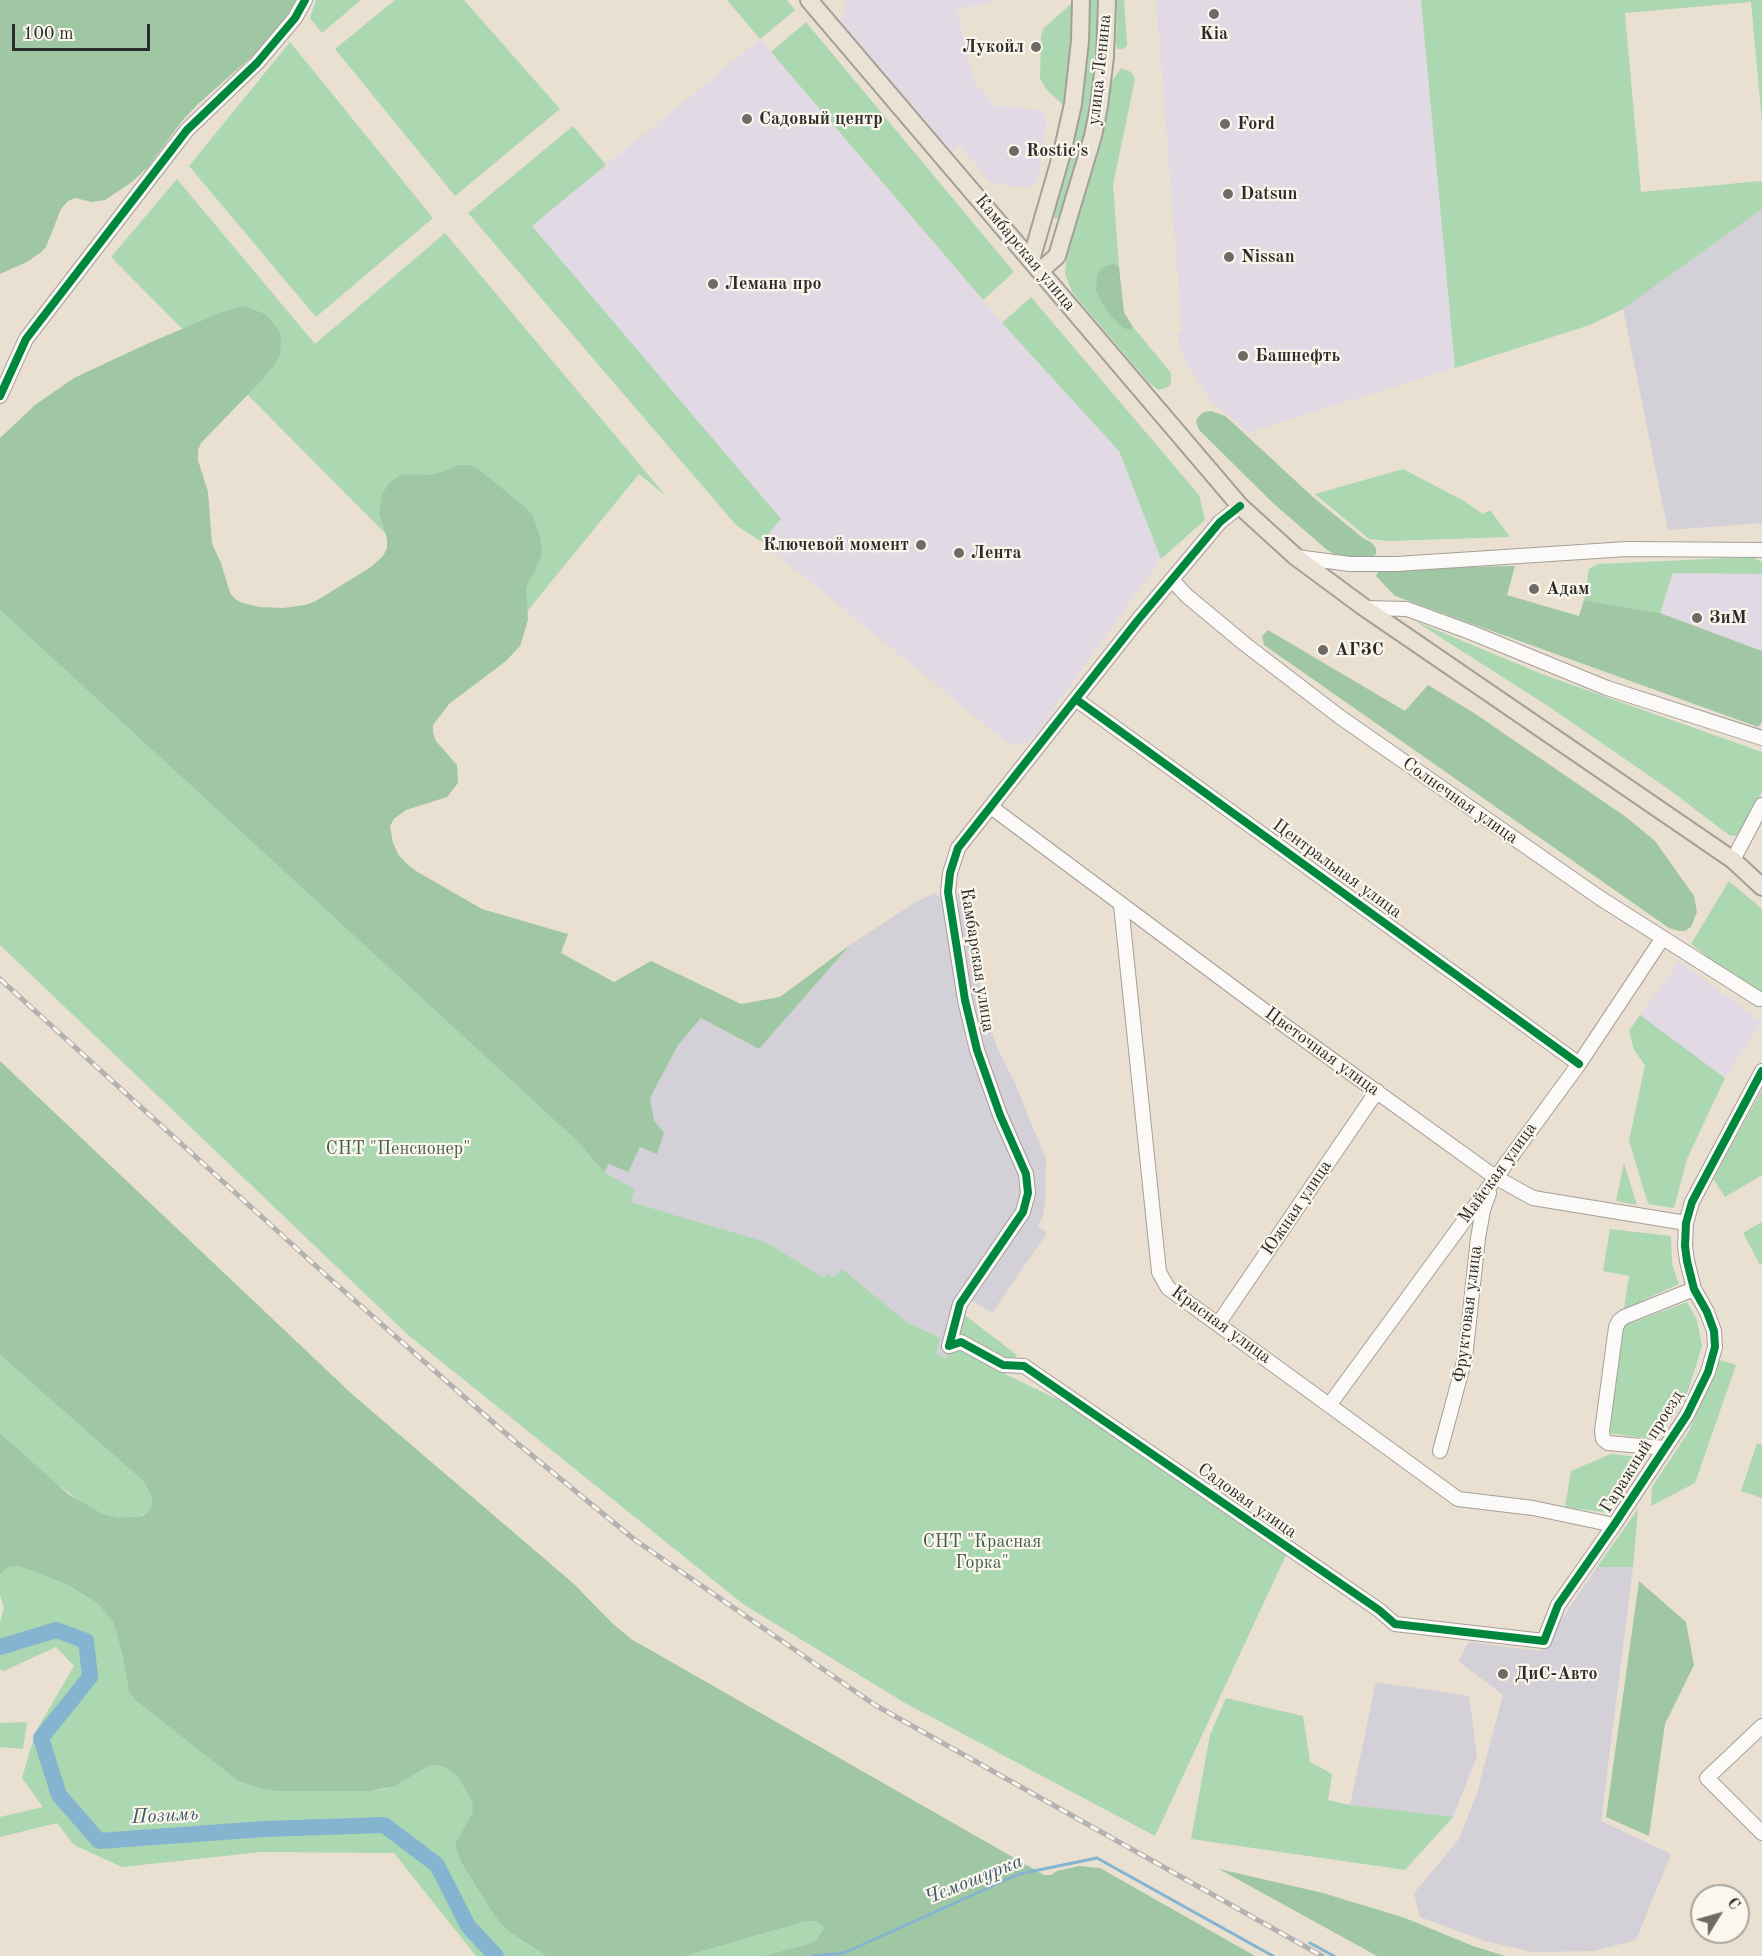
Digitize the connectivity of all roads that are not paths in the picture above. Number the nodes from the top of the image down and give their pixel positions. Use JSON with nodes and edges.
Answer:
{"nodes":[{"id":1,"x":305,"y":0,"type":"edge"},
{"id":2,"x":809,"y":0,"type":"edge"},
{"id":3,"x":1081,"y":0,"type":"edge"},
{"id":4,"x":1107,"y":0,"type":"edge"},
{"id":5,"x":1057,"y":256,"type":"junction"},
{"id":6,"x":1035,"y":266,"type":"junction"},
{"id":7,"x":1067,"y":302,"type":"junction"},
{"id":8,"x":0,"y":396,"type":"edge"},
{"id":9,"x":1240,"y":506,"type":"junction"},
{"id":10,"x":1762,"y":550,"type":"edge"},
{"id":11,"x":1296,"y":557,"type":"junction"},
{"id":12,"x":1173,"y":581,"type":"junction"},
{"id":13,"x":1365,"y":608,"type":"junction"},
{"id":14,"x":1077,"y":700,"type":"junction"},
{"id":15,"x":1762,"y":738,"type":"edge"},
{"id":16,"x":1762,"y":805,"type":"edge"},
{"id":17,"x":991,"y":807,"type":"junction"},
{"id":18,"x":1733,"y":860,"type":"junction"},
{"id":19,"x":1762,"y":887,"type":"edge"},
{"id":20,"x":1121,"y":904,"type":"junction"},
{"id":21,"x":1662,"y":939,"type":"junction"},
{"id":22,"x":1762,"y":999,"type":"edge"},
{"id":23,"x":1579,"y":1064,"type":"junction"},
{"id":24,"x":1762,"y":1071,"type":"edge"},
{"id":25,"x":1377,"y":1091,"type":"junction"},
{"id":26,"x":1495,"y":1177,"type":"junction"},
{"id":27,"x":1686,"y":1223,"type":"junction"},
{"id":28,"x":1694,"y":1289,"type":"junction"},
{"id":29,"x":1218,"y":1324,"type":"junction"},
{"id":30,"x":949,"y":1346,"type":"joint"},
{"id":31,"x":1330,"y":1404,"type":"junction"},
{"id":32,"x":1665,"y":1448,"type":"junction"},
{"id":33,"x":1440,"y":1451,"type":"dead end"},
{"id":34,"x":1614,"y":1525,"type":"junction"},
{"id":35,"x":1544,"y":1641,"type":"joint"},
{"id":36,"x":1762,"y":1726,"type":"edge"},
{"id":37,"x":1762,"y":1833,"type":"edge"}],
"edges":[{"from":1,"to":8,"type":"street"},
{"from":2,"to":6,"type":"main road","name":"Камбарская улица"},
{"from":3,"to":6,"type":"main road","name":"улица Ленина"},
{"from":4,"to":5,"type":"main road","name":"улица Ленина"},
{"from":5,"to":6,"type":"main road"},
{"from":5,"to":7,"type":"main road"},
{"from":6,"to":7,"type":"main road","name":"Камбарская улица"},
{"from":7,"to":9,"type":"main road","name":"Камбарская улица"},
{"from":9,"to":11,"type":"main road","name":"Камбарская улица"},
{"from":9,"to":12,"type":"street","name":"Камбарская улица"},
{"from":10,"to":11,"type":"street"},
{"from":11,"to":13,"type":"main road","name":"Камбарская улица"},
{"from":12,"to":14,"type":"street","name":"Камбарская улица"},
{"from":12,"to":21,"type":"street","name":"Солнечная улица"},
{"from":13,"to":15,"type":"street"},
{"from":13,"to":18,"type":"main road","name":"Камбарская улица"},
{"from":14,"to":17,"type":"street","name":"Камбарская улица"},
{"from":14,"to":23,"type":"street","name":"Центральная улица"},
{"from":16,"to":18,"type":"street"},
{"from":17,"to":20,"type":"street","name":"Цветочная улица"},
{"from":17,"to":30,"type":"street","name":"Камбарская улица"},
{"from":18,"to":19,"type":"main road","name":"Камбарская улица"},
{"from":20,"to":25,"type":"street","name":"Цветочная улица"},
{"from":20,"to":29,"type":"street","name":"Красная улица"},
{"from":21,"to":22,"type":"street","name":"Солнечная улица"},
{"from":21,"to":23,"type":"street","name":"Майская улица"},
{"from":23,"to":26,"type":"street","name":"Майская улица"},
{"from":24,"to":27,"type":"street","name":"Гаражный проезд"},
{"from":25,"to":26,"type":"street","name":"Цветочная улица"},
{"from":25,"to":29,"type":"street","name":"Южная улица"},
{"from":26,"to":27,"type":"street","name":"Цветочная улица"},
{"from":26,"to":31,"type":"street","name":"Майская улица"},
{"from":26,"to":33,"type":"street","name":"Фруктовая улица"},
{"from":27,"to":28,"type":"street","name":"Гаражный проезд"},
{"from":28,"to":32,"type":"street","name":"Гаражный проезд"},
{"from":28,"to":32,"type":"street"},
{"from":29,"to":31,"type":"street","name":"Красная улица"},
{"from":30,"to":35,"type":"street","name":"Садовая улица"},
{"from":31,"to":34,"type":"street","name":"Красная улица"},
{"from":32,"to":34,"type":"street","name":"Гаражный проезд"},
{"from":34,"to":35,"type":"street","name":"Гаражный проезд"},
{"from":36,"to":37,"type":"street"}]}
